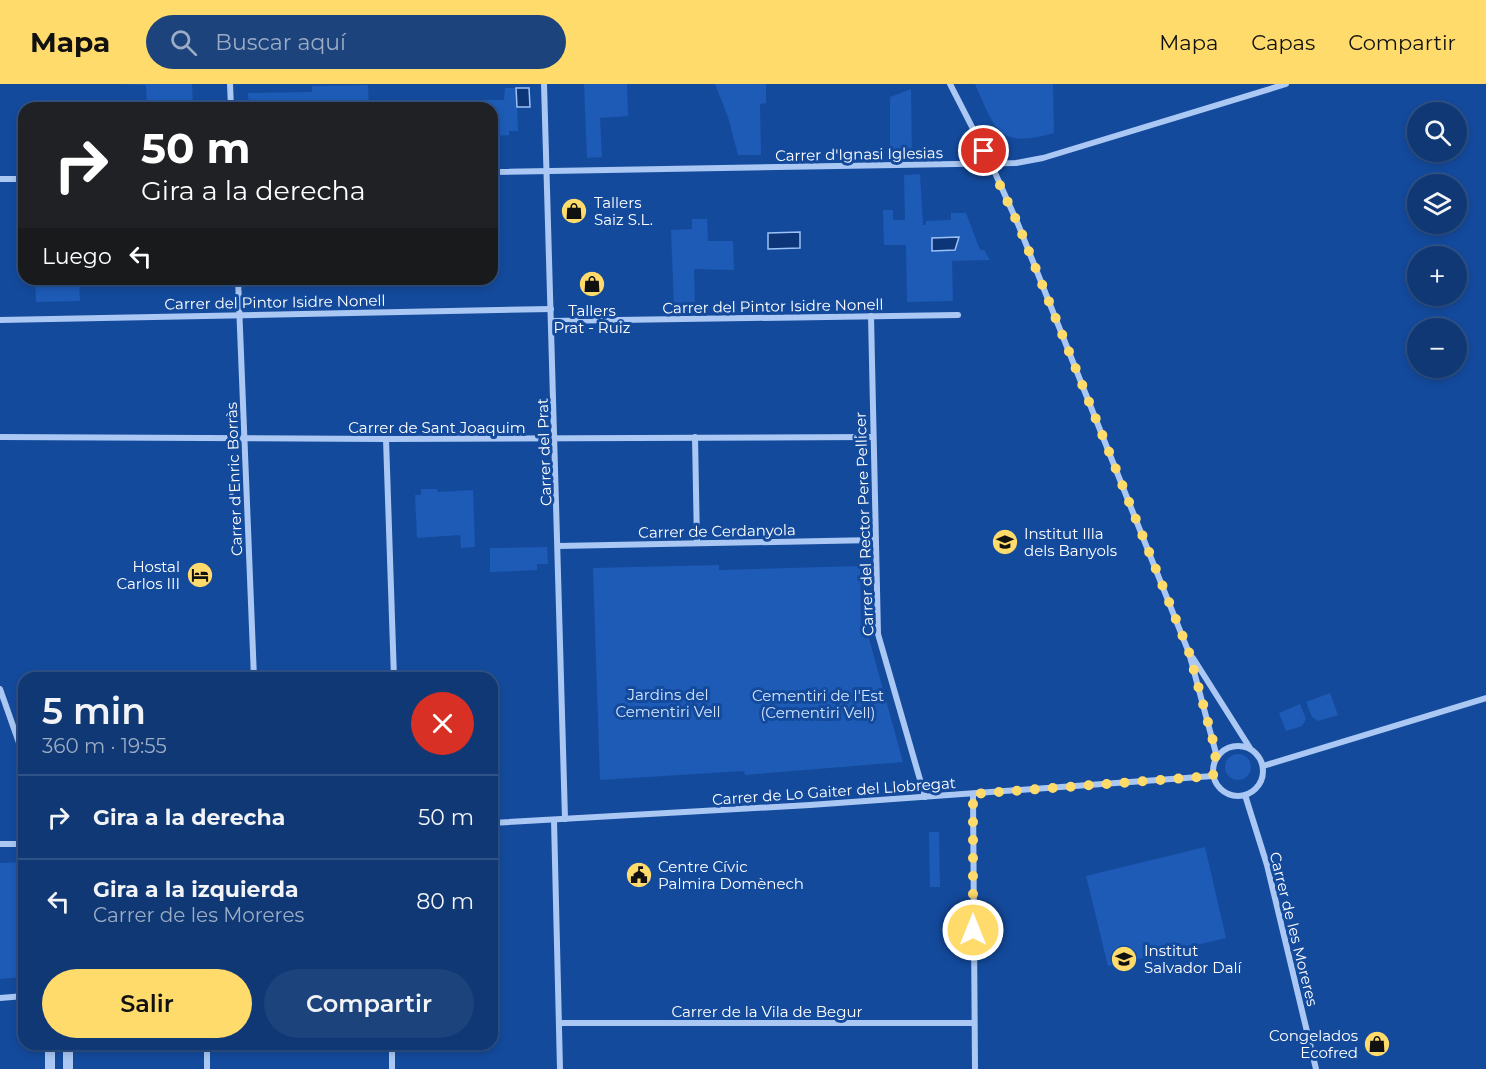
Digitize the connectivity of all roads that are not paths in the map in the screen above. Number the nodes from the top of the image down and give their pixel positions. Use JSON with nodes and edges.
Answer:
{"nodes":[{"id":1,"x":230,"y":84,"type":"edge"},
{"id":2,"x":544,"y":84,"type":"edge"},
{"id":3,"x":950,"y":84,"type":"edge"},
{"id":4,"x":1286,"y":84,"type":"edge"},
{"id":5,"x":231,"y":102,"type":"edge"},
{"id":6,"x":991,"y":164,"type":"junction"},
{"id":7,"x":547,"y":171,"type":"junction"},
{"id":8,"x":498,"y":172,"type":"edge"},
{"id":9,"x":0,"y":179,"type":"edge"},
{"id":10,"x":18,"y":179,"type":"edge"},
{"id":11,"x":237,"y":285,"type":"edge"},
{"id":12,"x":551,"y":309,"type":"junction"},
{"id":13,"x":239,"y":315,"type":"junction"},
{"id":14,"x":958,"y":315,"type":"dead end"},
{"id":15,"x":871,"y":316,"type":"junction"},
{"id":16,"x":0,"y":320,"type":"edge"},
{"id":17,"x":552,"y":321,"type":"junction"},
{"id":18,"x":0,"y":437,"type":"edge"},
{"id":19,"x":244,"y":437,"type":"junction"},
{"id":20,"x":695,"y":437,"type":"junction"},
{"id":21,"x":873,"y":437,"type":"junction"},
{"id":22,"x":386,"y":439,"type":"junction"},
{"id":23,"x":555,"y":439,"type":"junction"},
{"id":24,"x":875,"y":540,"type":"junction"},
{"id":25,"x":697,"y":543,"type":"junction"},
{"id":26,"x":558,"y":546,"type":"junction"},
{"id":27,"x":1189,"y":652,"type":"junction"},
{"id":28,"x":254,"y":672,"type":"edge"},
{"id":29,"x":394,"y":672,"type":"edge"},
{"id":30,"x":0,"y":689,"type":"edge"},
{"id":31,"x":1486,"y":698,"type":"edge"},
{"id":32,"x":18,"y":740,"type":"edge"},
{"id":33,"x":1250,"y":748,"type":"junction"},
{"id":34,"x":1216,"y":757,"type":"junction"},
{"id":35,"x":1263,"y":766,"type":"junction"},
{"id":36,"x":1213,"y":776,"type":"junction"},
{"id":37,"x":973,"y":794,"type":"junction"},
{"id":38,"x":1245,"y":795,"type":"junction"},
{"id":39,"x":925,"y":797,"type":"junction"},
{"id":40,"x":565,"y":819,"type":"junction"},
{"id":41,"x":554,"y":820,"type":"junction"},
{"id":42,"x":498,"y":823,"type":"edge"},
{"id":43,"x":0,"y":844,"type":"edge"},
{"id":44,"x":18,"y":844,"type":"edge"},
{"id":45,"x":18,"y":997,"type":"edge"},
{"id":46,"x":0,"y":999,"type":"edge"},
{"id":47,"x":559,"y":1023,"type":"junction"},
{"id":48,"x":974,"y":1023,"type":"junction"},
{"id":49,"x":50,"y":1050,"type":"edge"},
{"id":50,"x":68,"y":1050,"type":"edge"},
{"id":51,"x":207,"y":1050,"type":"edge"},
{"id":52,"x":392,"y":1050,"type":"edge"},
{"id":53,"x":50,"y":1069,"type":"edge"},
{"id":54,"x":68,"y":1069,"type":"edge"},
{"id":55,"x":207,"y":1069,"type":"edge"},
{"id":56,"x":392,"y":1069,"type":"edge"},
{"id":57,"x":560,"y":1069,"type":"edge"},
{"id":58,"x":975,"y":1069,"type":"edge"},
{"id":59,"x":1316,"y":1069,"type":"edge"}],
"edges":[{"from":1,"to":5,"type":"street"},
{"from":2,"to":7,"type":"street","name":"Carrer del Prat"},
{"from":3,"to":6,"type":"street"},
{"from":4,"to":6,"type":"street","name":"Carrer d'Ignasi Iglesias"},
{"from":6,"to":7,"type":"street","name":"Carrer d'Ignasi Iglesias"},
{"from":6,"to":27,"type":"street"},
{"from":7,"to":8,"type":"street","name":"Carrer d'Ignasi Iglesias"},
{"from":7,"to":12,"type":"street","name":"Carrer del Prat"},
{"from":9,"to":10,"type":"street"},
{"from":11,"to":13,"type":"street","name":"Carrer d'Enric Borràs"},
{"from":12,"to":13,"type":"street","name":"Carrer del Pintor Isidre Nonell"},
{"from":12,"to":17,"type":"street","name":"Carrer del Prat"},
{"from":13,"to":16,"type":"street","name":"Carrer del Pintor Isidre Nonell"},
{"from":13,"to":19,"type":"street","name":"Carrer d'Enric Borràs"},
{"from":14,"to":15,"type":"street","name":"Carrer del Pintor Isidre Nonell"},
{"from":15,"to":17,"type":"street","name":"Carrer del Pintor Isidre Nonell"},
{"from":15,"to":21,"type":"street","name":"Carrer del Rector Pere Pellicer"},
{"from":17,"to":23,"type":"street","name":"Carrer del Prat"},
{"from":18,"to":19,"type":"street","name":"Carrer de Sant Joaquim"},
{"from":19,"to":22,"type":"street","name":"Carrer de Sant Joaquim"},
{"from":19,"to":28,"type":"street","name":"Carrer d'Enric Borràs"},
{"from":20,"to":21,"type":"street","name":"Carrer de Sant Joaquim"},
{"from":20,"to":23,"type":"street","name":"Carrer de Sant Joaquim"},
{"from":20,"to":25,"type":"street"},
{"from":21,"to":24,"type":"street","name":"Carrer del Rector Pere Pellicer"},
{"from":22,"to":23,"type":"street","name":"Carrer de Sant Joaquim"},
{"from":22,"to":29,"type":"street"},
{"from":23,"to":26,"type":"street","name":"Carrer del Prat"},
{"from":24,"to":25,"type":"street","name":"Carrer de Cerdanyola"},
{"from":24,"to":39,"type":"street","name":"Carrer del Rector Pere Pellicer"},
{"from":25,"to":26,"type":"street","name":"Carrer de Cerdanyola"},
{"from":26,"to":40,"type":"street","name":"Carrer del Prat"},
{"from":27,"to":33,"type":"street"},
{"from":27,"to":34,"type":"street"},
{"from":30,"to":32,"type":"street"},
{"from":31,"to":35,"type":"street"},
{"from":33,"to":34,"type":"street"},
{"from":33,"to":35,"type":"street"},
{"from":34,"to":36,"type":"street"},
{"from":35,"to":38,"type":"street"},
{"from":36,"to":37,"type":"street","name":"Carrer de Lo Gaiter del Llobregat"},
{"from":36,"to":38,"type":"street"},
{"from":37,"to":39,"type":"street","name":"Carrer de Lo Gaiter del Llobregat"},
{"from":37,"to":48,"type":"street"},
{"from":38,"to":59,"type":"street","name":"Carrer de les Moreres"},
{"from":39,"to":40,"type":"street","name":"Carrer de Lo Gaiter del Llobregat"},
{"from":40,"to":41,"type":"street","name":"Carrer de Lo Gaiter del Llobregat"},
{"from":41,"to":42,"type":"street","name":"Carrer de Lo Gaiter del Llobregat"},
{"from":41,"to":47,"type":"street"},
{"from":43,"to":44,"type":"street"},
{"from":45,"to":46,"type":"street"},
{"from":47,"to":48,"type":"street","name":"Carrer de la Vila de Begur"},
{"from":47,"to":57,"type":"street"},
{"from":48,"to":58,"type":"street"},
{"from":49,"to":53,"type":"street"},
{"from":50,"to":54,"type":"street"},
{"from":51,"to":55,"type":"street"},
{"from":52,"to":56,"type":"street"}]}
